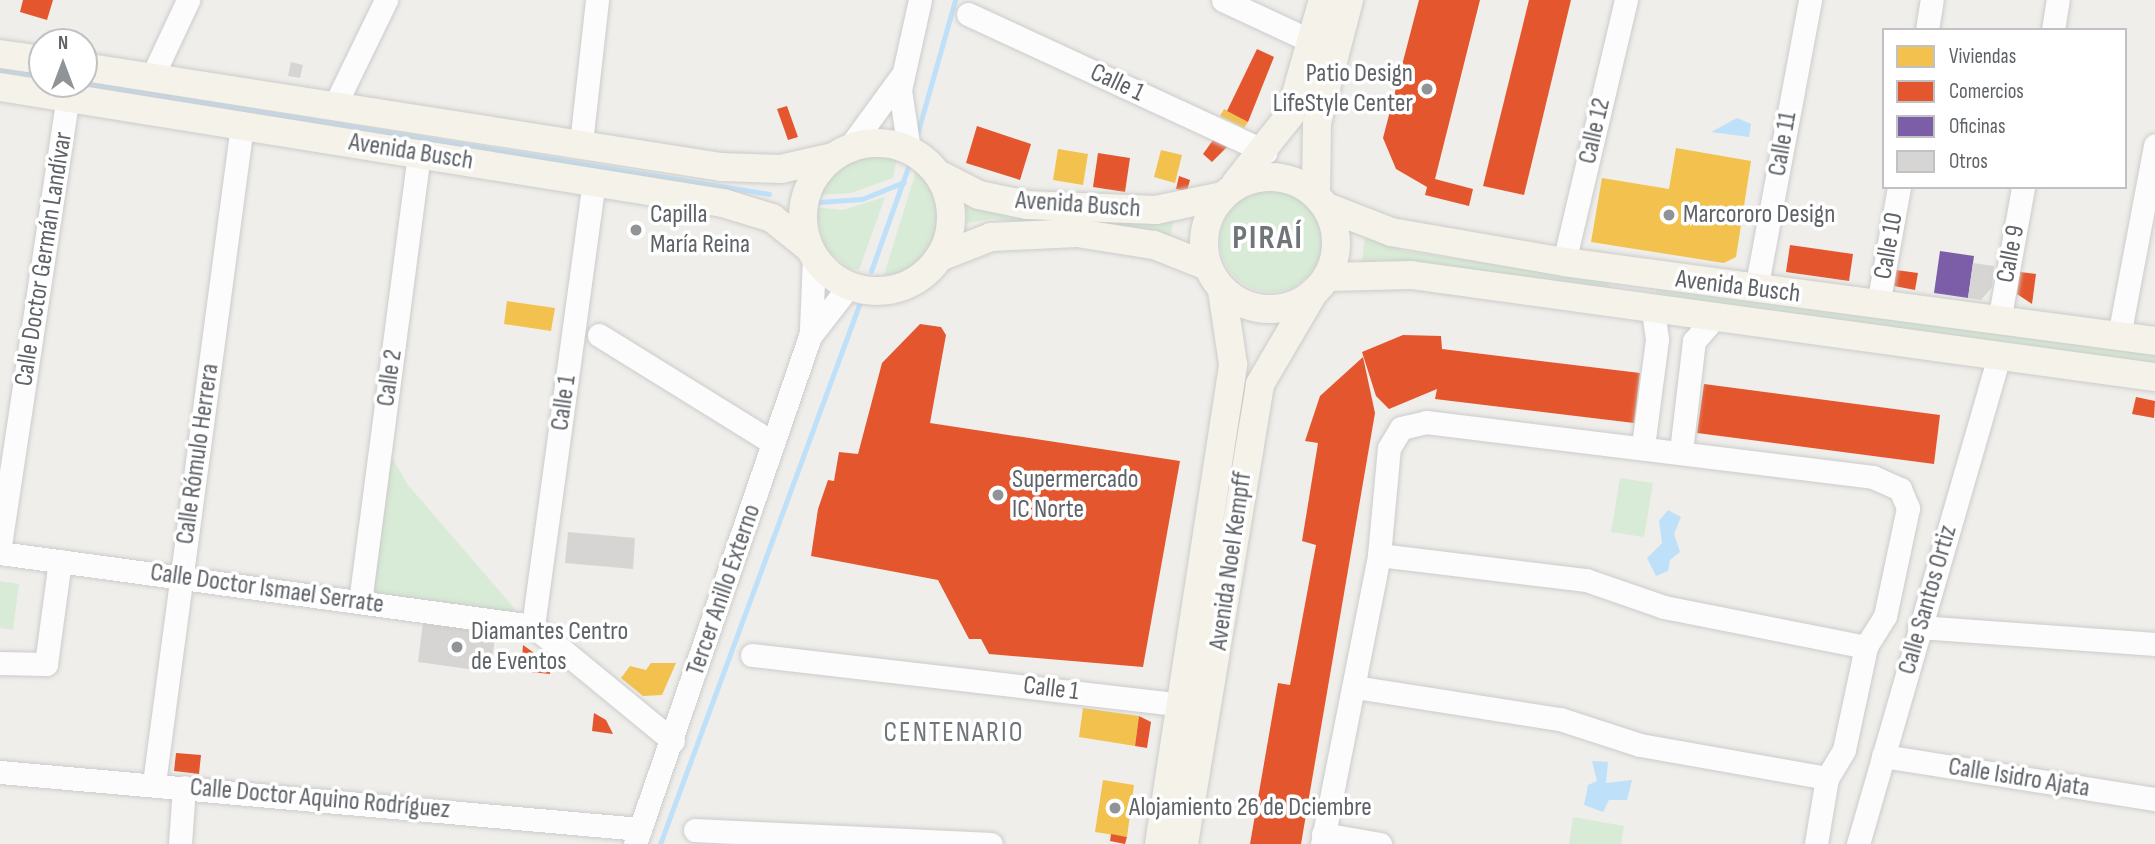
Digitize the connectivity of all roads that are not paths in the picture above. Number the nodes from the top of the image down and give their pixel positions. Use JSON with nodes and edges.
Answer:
{"nodes":[{"id":1,"x":188,"y":0,"type":"edge"},
{"id":2,"x":386,"y":0,"type":"edge"},
{"id":3,"x":597,"y":0,"type":"edge"},
{"id":4,"x":920,"y":0,"type":"edge"},
{"id":5,"x":1223,"y":0,"type":"edge"},
{"id":6,"x":1323,"y":0,"type":"edge"},
{"id":7,"x":1349,"y":0,"type":"edge"},
{"id":8,"x":1626,"y":0,"type":"edge"},
{"id":9,"x":1810,"y":0,"type":"edge"},
{"id":10,"x":1932,"y":0,"type":"edge"},
{"id":11,"x":2058,"y":0,"type":"edge"},
{"id":12,"x":968,"y":14,"type":"dead end"},
{"id":13,"x":1927,"y":28,"type":"edge"},
{"id":14,"x":2053,"y":28,"type":"edge"},
{"id":15,"x":1311,"y":41,"type":"junction"},
{"id":16,"x":0,"y":54,"type":"edge"},
{"id":17,"x":28,"y":58,"type":"edge"},
{"id":18,"x":98,"y":68,"type":"edge"},
{"id":19,"x":905,"y":69,"type":"junction"},
{"id":20,"x":152,"y":77,"type":"junction"},
{"id":21,"x":0,"y":87,"type":"edge"},
{"id":22,"x":28,"y":92,"type":"edge"},
{"id":23,"x":68,"y":98,"type":"joint"},
{"id":24,"x":335,"y":105,"type":"junction"},
{"id":25,"x":242,"y":125,"type":"junction"},
{"id":26,"x":381,"y":128,"type":"junction"},
{"id":27,"x":581,"y":143,"type":"junction"},
{"id":28,"x":2155,"y":145,"type":"edge"},
{"id":29,"x":909,"y":150,"type":"junction"},
{"id":30,"x":841,"y":152,"type":"junction"},
{"id":31,"x":1266,"y":152,"type":"junction"},
{"id":32,"x":419,"y":153,"type":"junction"},
{"id":33,"x":938,"y":174,"type":"junction"},
{"id":34,"x":594,"y":181,"type":"junction"},
{"id":35,"x":1899,"y":189,"type":"edge"},
{"id":36,"x":2024,"y":189,"type":"edge"},
{"id":37,"x":1227,"y":192,"type":"junction"},
{"id":38,"x":1321,"y":201,"type":"junction"},
{"id":39,"x":812,"y":253,"type":"junction"},
{"id":40,"x":940,"y":257,"type":"junction"},
{"id":41,"x":1564,"y":262,"type":"junction"},
{"id":42,"x":1207,"y":266,"type":"junction"},
{"id":43,"x":1614,"y":270,"type":"junction"},
{"id":44,"x":1660,"y":276,"type":"junction"},
{"id":45,"x":1321,"y":284,"type":"junction"},
{"id":46,"x":849,"y":286,"type":"junction"},
{"id":47,"x":1756,"y":289,"type":"junction"},
{"id":48,"x":1222,"y":290,"type":"junction"},
{"id":49,"x":1612,"y":303,"type":"junction"},
{"id":50,"x":1878,"y":305,"type":"junction"},
{"id":51,"x":1653,"y":309,"type":"junction"},
{"id":52,"x":1715,"y":317,"type":"junction"},
{"id":53,"x":1999,"y":321,"type":"junction"},
{"id":54,"x":599,"y":335,"type":"dead end"},
{"id":55,"x":810,"y":336,"type":"junction"},
{"id":56,"x":2119,"y":337,"type":"junction"},
{"id":57,"x":2155,"y":341,"type":"edge"},
{"id":58,"x":1999,"y":356,"type":"junction"},
{"id":59,"x":2155,"y":377,"type":"edge"},
{"id":60,"x":773,"y":443,"type":"junction"},
{"id":61,"x":1643,"y":446,"type":"junction"},
{"id":62,"x":1681,"y":451,"type":"junction"},
{"id":63,"x":0,"y":545,"type":"edge"},
{"id":64,"x":0,"y":553,"type":"edge"},
{"id":65,"x":1379,"y":555,"type":"junction"},
{"id":66,"x":60,"y":561,"type":"junction"},
{"id":67,"x":182,"y":578,"type":"junction"},
{"id":68,"x":360,"y":602,"type":"junction"},
{"id":69,"x":533,"y":626,"type":"junction"},
{"id":70,"x":1919,"y":627,"type":"junction"},
{"id":71,"x":2155,"y":644,"type":"edge"},
{"id":72,"x":1866,"y":647,"type":"junction"},
{"id":73,"x":752,"y":655,"type":"dead end"},
{"id":74,"x":0,"y":663,"type":"edge"},
{"id":75,"x":1355,"y":687,"type":"junction"},
{"id":76,"x":1182,"y":705,"type":"junction"},
{"id":77,"x":673,"y":741,"type":"junction"},
{"id":78,"x":1176,"y":741,"type":"junction"},
{"id":79,"x":1883,"y":756,"type":"junction"},
{"id":80,"x":0,"y":772,"type":"edge"},
{"id":81,"x":1827,"y":778,"type":"junction"},
{"id":82,"x":154,"y":783,"type":"junction"},
{"id":83,"x":184,"y":787,"type":"junction"},
{"id":84,"x":2155,"y":799,"type":"edge"},
{"id":85,"x":1191,"y":804,"type":"junction"},
{"id":86,"x":695,"y":830,"type":"dead end"},
{"id":87,"x":638,"y":837,"type":"edge"},
{"id":88,"x":1323,"y":839,"type":"edge"},
{"id":89,"x":966,"y":843,"type":"edge"},
{"id":90,"x":180,"y":844,"type":"edge"},
{"id":91,"x":991,"y":844,"type":"edge"},
{"id":92,"x":1158,"y":844,"type":"edge"},
{"id":93,"x":1184,"y":844,"type":"edge"},
{"id":94,"x":1380,"y":844,"type":"edge"},
{"id":95,"x":1815,"y":844,"type":"edge"},
{"id":96,"x":1858,"y":844,"type":"edge"}],
"edges":[{"from":1,"to":20,"type":"street"},
{"from":2,"to":24,"type":"street"},
{"from":3,"to":27,"type":"street"},
{"from":4,"to":19,"type":"street"},
{"from":5,"to":15,"type":"street"},
{"from":6,"to":15,"type":"main road"},
{"from":7,"to":38,"type":"main road"},
{"from":8,"to":41,"type":"street","name":"Calle 12"},
{"from":9,"to":47,"type":"street","name":"Calle 11"},
{"from":10,"to":13,"type":"street"},
{"from":11,"to":14,"type":"street"},
{"from":12,"to":31,"type":"street","name":"Calle 1"},
{"from":15,"to":31,"type":"main road"},
{"from":16,"to":17,"type":"main road"},
{"from":18,"to":20,"type":"main road","name":"Avenida Busch"},
{"from":19,"to":29,"type":"street"},
{"from":19,"to":30,"type":"street"},
{"from":20,"to":24,"type":"main road","name":"Avenida Busch"},
{"from":21,"to":22,"type":"main road","name":"Avenida Busch"},
{"from":23,"to":25,"type":"main road","name":"Avenida Busch"},
{"from":23,"to":63,"type":"street","name":"Calle Doctor Germán Landívar"},
{"from":24,"to":26,"type":"main road","name":"Avenida Busch"},
{"from":25,"to":26,"type":"main road","name":"Avenida Busch"},
{"from":25,"to":67,"type":"street","name":"Calle Rómulo Herrera"},
{"from":26,"to":27,"type":"main road","name":"Avenida Busch"},
{"from":26,"to":32,"type":"main road","name":"Avenida Busch"},
{"from":27,"to":30,"type":"main road","name":"Avenida Busch"},
{"from":28,"to":56,"type":"street"},
{"from":29,"to":30,"type":"main road"},
{"from":29,"to":33,"type":"main road"},
{"from":30,"to":39,"type":"main road"},
{"from":31,"to":37,"type":"main road"},
{"from":32,"to":34,"type":"main road","name":"Avenida Busch"},
{"from":32,"to":68,"type":"street","name":"Calle 2"},
{"from":33,"to":37,"type":"main road","name":"Avenida Busch"},
{"from":33,"to":40,"type":"main road"},
{"from":34,"to":39,"type":"main road","name":"Avenida Busch"},
{"from":34,"to":69,"type":"street","name":"Calle 1"},
{"from":35,"to":50,"type":"street","name":"Calle 10"},
{"from":36,"to":53,"type":"street","name":"Calle 9"},
{"from":37,"to":38,"type":"main road"},
{"from":37,"to":42,"type":"main road"},
{"from":38,"to":41,"type":"main road","name":"Avenida Busch"},
{"from":38,"to":45,"type":"main road"},
{"from":39,"to":46,"type":"main road"},
{"from":39,"to":55,"type":"street","name":"Tercer Anillo Externo"},
{"from":40,"to":42,"type":"main road","name":"Avenida Busch"},
{"from":40,"to":46,"type":"main road"},
{"from":41,"to":43,"type":"main road","name":"Avenida Busch"},
{"from":42,"to":48,"type":"main road"},
{"from":43,"to":44,"type":"main road","name":"Avenida Busch"},
{"from":43,"to":49,"type":"main road"},
{"from":44,"to":47,"type":"main road","name":"Avenida Busch"},
{"from":44,"to":51,"type":"main road"},
{"from":45,"to":48,"type":"main road"},
{"from":45,"to":49,"type":"main road","name":"Avenida Busch"},
{"from":45,"to":85,"type":"main road","name":"Avenida Noel Kempff"},
{"from":46,"to":55,"type":"street","name":"Tercer Anillo Externo"},
{"from":47,"to":50,"type":"main road","name":"Avenida Busch"},
{"from":48,"to":76,"type":"main road","name":"Avenida Noel Kempff"},
{"from":49,"to":51,"type":"main road","name":"Avenida Busch"},
{"from":50,"to":53,"type":"main road","name":"Avenida Busch"},
{"from":51,"to":52,"type":"main road","name":"Avenida Busch"},
{"from":51,"to":61,"type":"street"},
{"from":52,"to":58,"type":"main road","name":"Avenida Busch"},
{"from":52,"to":62,"type":"street"},
{"from":53,"to":56,"type":"main road","name":"Avenida Busch"},
{"from":54,"to":60,"type":"street"},
{"from":55,"to":60,"type":"street","name":"Tercer Anillo Externo"},
{"from":56,"to":57,"type":"main road","name":"Avenida Busch"},
{"from":58,"to":59,"type":"main road","name":"Avenida Busch"},
{"from":58,"to":70,"type":"street","name":"Calle Santos Ortiz"},
{"from":60,"to":77,"type":"street","name":"Tercer Anillo Externo"},
{"from":61,"to":62,"type":"street"},
{"from":61,"to":65,"type":"street"},
{"from":62,"to":72,"type":"street"},
{"from":64,"to":66,"type":"street","name":"Calle Doctor Ismael Serrate"},
{"from":65,"to":72,"type":"street"},
{"from":65,"to":75,"type":"street"},
{"from":66,"to":67,"type":"street","name":"Calle Doctor Ismael Serrate"},
{"from":66,"to":74,"type":"street"},
{"from":67,"to":68,"type":"street","name":"Calle Doctor Ismael Serrate"},
{"from":67,"to":82,"type":"street","name":"Calle Rómulo Herrera"},
{"from":68,"to":69,"type":"street","name":"Calle Doctor Ismael Serrate"},
{"from":69,"to":77,"type":"street"},
{"from":70,"to":71,"type":"street"},
{"from":70,"to":79,"type":"street","name":"Calle Santos Ortiz"},
{"from":72,"to":81,"type":"street"},
{"from":73,"to":76,"type":"street","name":"Calle 1"},
{"from":75,"to":81,"type":"street"},
{"from":75,"to":88,"type":"street"},
{"from":76,"to":78,"type":"main road","name":"Avenida Noel Kempff"},
{"from":77,"to":87,"type":"street","name":"Tercer Anillo Externo"},
{"from":78,"to":85,"type":"main road"},
{"from":78,"to":92,"type":"main road","name":"Avenida Noel Kempff"},
{"from":79,"to":84,"type":"street","name":"Calle Isidro Ajata"},
{"from":79,"to":96,"type":"street","name":"Calle Santos Ortiz"},
{"from":80,"to":82,"type":"street","name":"Calle Doctor Aquino Rodríguez"},
{"from":81,"to":95,"type":"street"},
{"from":82,"to":83,"type":"street","name":"Calle Doctor Aquino Rodríguez"},
{"from":83,"to":87,"type":"street","name":"Calle Doctor Aquino Rodríguez"},
{"from":83,"to":90,"type":"street"},
{"from":85,"to":93,"type":"main road","name":"Avenida Noel Kempff"},
{"from":86,"to":89,"type":"street"},
{"from":88,"to":94,"type":"street"},
{"from":89,"to":91,"type":"street"}]}
